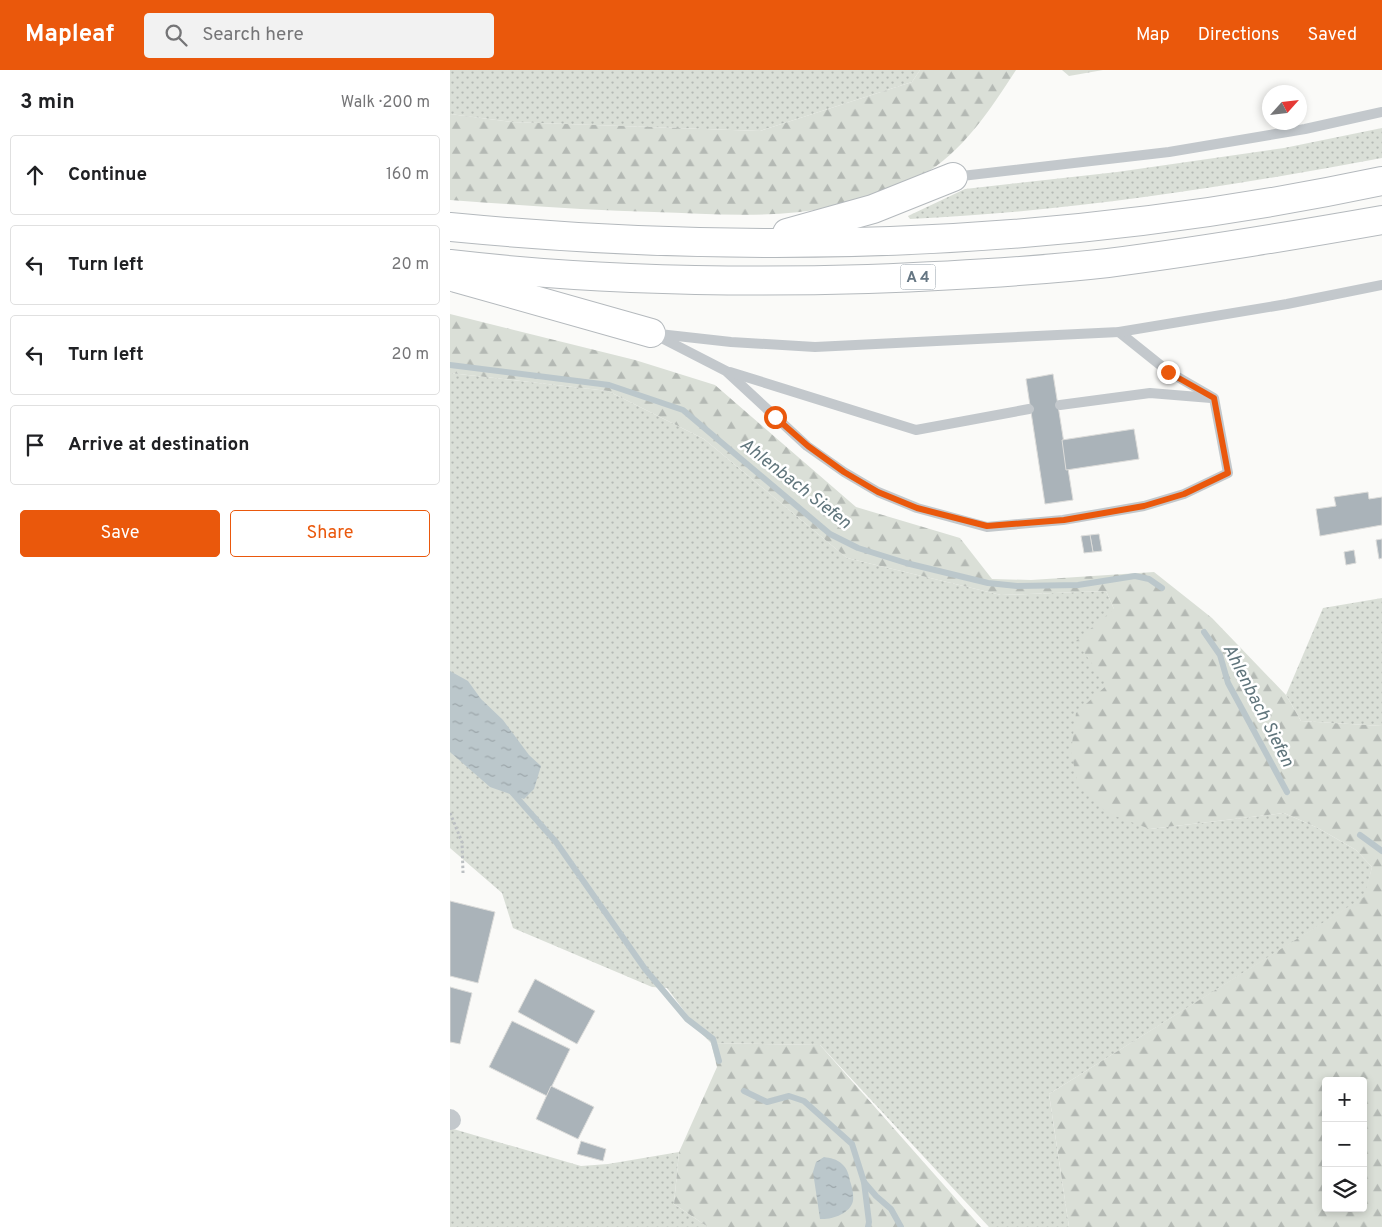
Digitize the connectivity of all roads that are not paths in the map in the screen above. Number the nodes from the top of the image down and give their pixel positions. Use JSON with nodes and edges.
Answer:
{"nodes":[{"id":1,"x":1382,"y":112,"type":"edge"},
{"id":2,"x":953,"y":177,"type":"joint"},
{"id":3,"x":1382,"y":181,"type":"edge"},
{"id":4,"x":1382,"y":220,"type":"edge"},
{"id":5,"x":450,"y":227,"type":"edge"},
{"id":6,"x":749,"y":243,"type":"junction"},
{"id":7,"x":450,"y":264,"type":"edge"},
{"id":8,"x":450,"y":276,"type":"edge"},
{"id":9,"x":1382,"y":284,"type":"edge"},
{"id":10,"x":1119,"y":332,"type":"junction"},
{"id":11,"x":651,"y":333,"type":"junction"},
{"id":12,"x":726,"y":371,"type":"junction"},
{"id":13,"x":1214,"y":398,"type":"junction"},
{"id":14,"x":1060,"y":405,"type":"dead end"},
{"id":15,"x":1030,"y":409,"type":"dead end"}],
"edges":[{"from":1,"to":2,"type":"lane"},
{"from":2,"to":6,"type":"highway"},
{"from":3,"to":6,"type":"highway","number":"A 4"},
{"from":4,"to":7,"type":"highway","number":"A 4"},
{"from":5,"to":6,"type":"highway","number":"A 4"},
{"from":8,"to":11,"type":"highway"},
{"from":9,"to":10,"type":"lane"},
{"from":10,"to":11,"type":"lane"},
{"from":10,"to":13,"type":"lane"},
{"from":11,"to":12,"type":"lane"},
{"from":12,"to":13,"type":"lane"},
{"from":12,"to":15,"type":"lane"},
{"from":13,"to":14,"type":"lane"}]}
